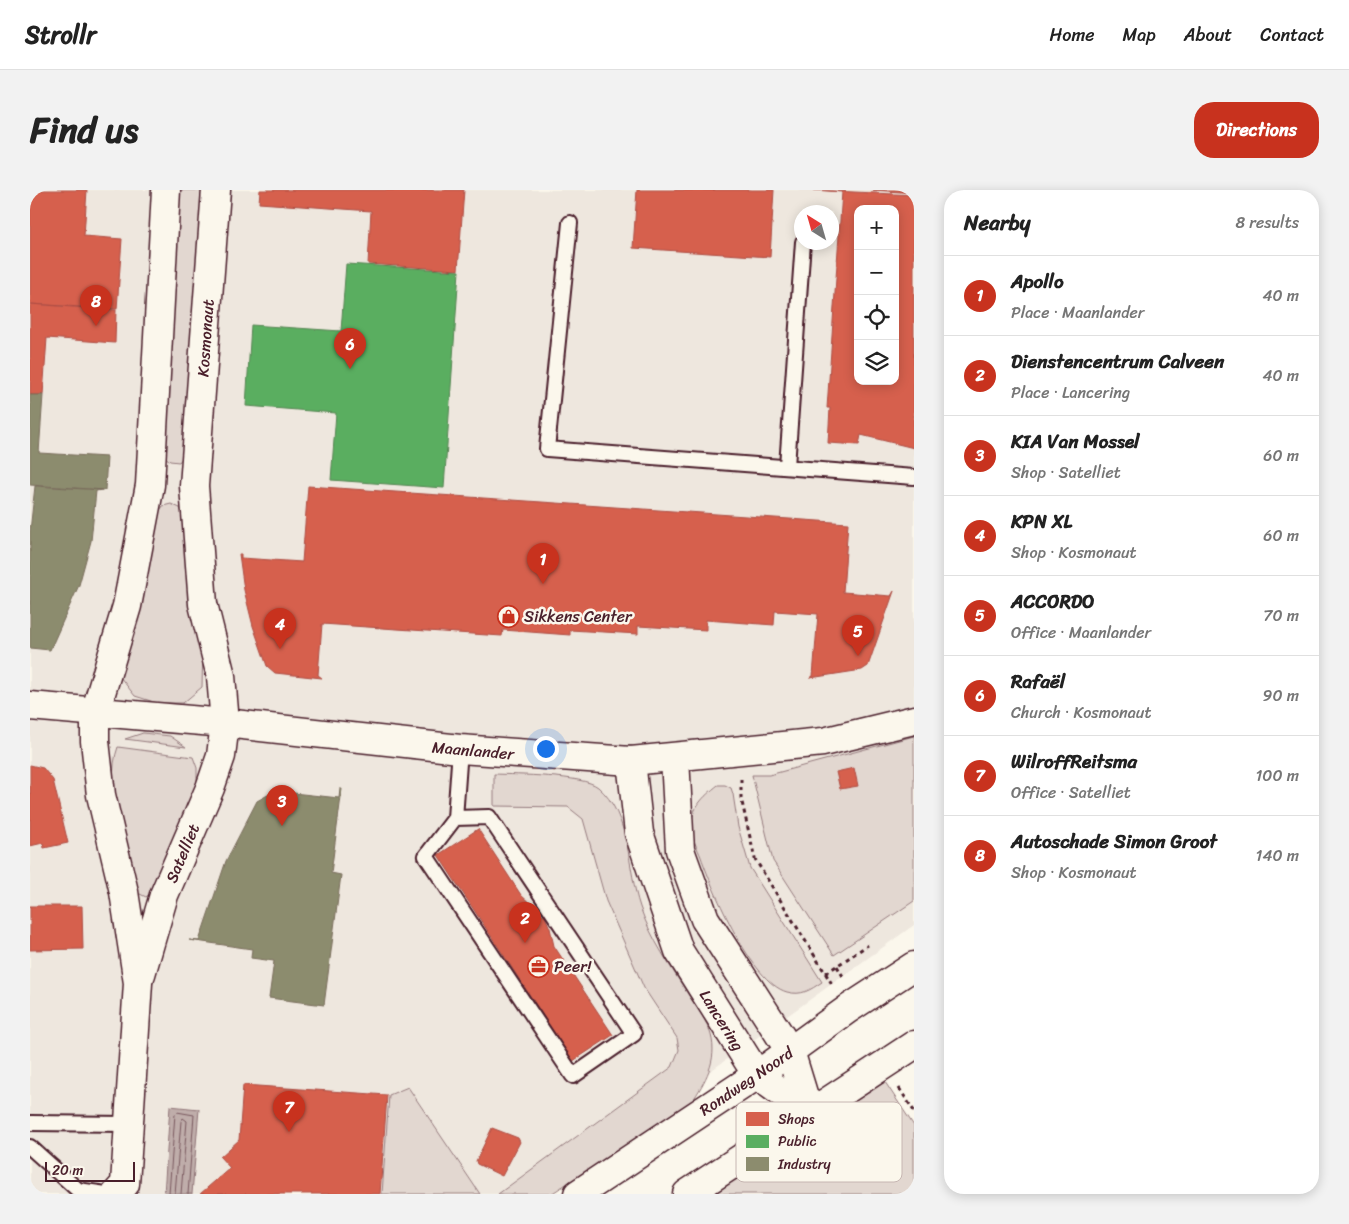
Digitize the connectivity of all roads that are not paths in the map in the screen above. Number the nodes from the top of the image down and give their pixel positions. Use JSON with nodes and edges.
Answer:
{"nodes":[{"id":1,"x":166,"y":190,"type":"edge"},
{"id":2,"x":216,"y":190,"type":"edge"},
{"id":3,"x":570,"y":223,"type":"dead end"},
{"id":4,"x":802,"y":250,"type":"edge"},
{"id":5,"x":787,"y":466,"type":"junction"},
{"id":6,"x":914,"y":477,"type":"edge"},
{"id":7,"x":150,"y":484,"type":"junction"},
{"id":8,"x":194,"y":486,"type":"junction"},
{"id":9,"x":30,"y":706,"type":"edge"},
{"id":10,"x":95,"y":712,"type":"junction"},
{"id":11,"x":914,"y":720,"type":"edge"},
{"id":12,"x":225,"y":723,"type":"junction"},
{"id":13,"x":460,"y":750,"type":"junction"},
{"id":14,"x":675,"y":758,"type":"junction"},
{"id":15,"x":631,"y":761,"type":"junction"},
{"id":16,"x":455,"y":818,"type":"junction"},
{"id":17,"x":914,"y":966,"type":"edge"},
{"id":18,"x":138,"y":983,"type":"junction"},
{"id":19,"x":914,"y":1045,"type":"edge"},
{"id":20,"x":790,"y":1051,"type":"junction"},
{"id":21,"x":757,"y":1075,"type":"junction"},
{"id":22,"x":793,"y":1102,"type":"edge"},
{"id":23,"x":805,"y":1102,"type":"edge"},
{"id":24,"x":827,"y":1102,"type":"edge"},
{"id":25,"x":30,"y":1123,"type":"edge"},
{"id":26,"x":130,"y":1124,"type":"junction"},
{"id":27,"x":30,"y":1147,"type":"edge"},
{"id":28,"x":736,"y":1161,"type":"edge"},
{"id":29,"x":106,"y":1194,"type":"edge"},
{"id":30,"x":116,"y":1194,"type":"edge"},
{"id":31,"x":578,"y":1194,"type":"edge"},
{"id":32,"x":686,"y":1194,"type":"edge"}],
"edges":[{"from":1,"to":7,"type":"street"},
{"from":2,"to":8,"type":"street","name":"Kosmonaut"},
{"from":3,"to":5,"type":"lane"},
{"from":4,"to":5,"type":"lane"},
{"from":5,"to":6,"type":"lane"},
{"from":7,"to":8,"type":"street"},
{"from":7,"to":10,"type":"street"},
{"from":8,"to":12,"type":"street","name":"Kosmonaut"},
{"from":9,"to":10,"type":"street","name":"Maanlander"},
{"from":10,"to":12,"type":"street","name":"Maanlander"},
{"from":10,"to":18,"type":"street","name":"Satelliet"},
{"from":11,"to":14,"type":"street","name":"Maanlander"},
{"from":12,"to":13,"type":"street","name":"Maanlander"},
{"from":12,"to":18,"type":"street","name":"Satelliet"},
{"from":13,"to":15,"type":"street","name":"Maanlander"},
{"from":13,"to":16,"type":"lane"},
{"from":14,"to":15,"type":"street","name":"Maanlander"},
{"from":14,"to":20,"type":"street"},
{"from":15,"to":21,"type":"street","name":"Lancering"},
{"from":16,"to":16,"type":"lane"},
{"from":17,"to":20,"type":"street","name":"Rondweg Noord"},
{"from":18,"to":26,"type":"street","name":"Satelliet"},
{"from":19,"to":24,"type":"street"},
{"from":20,"to":21,"type":"street","name":"Rondweg Noord"},
{"from":20,"to":23,"type":"street"},
{"from":21,"to":22,"type":"street","name":"Lancering"},
{"from":21,"to":31,"type":"street","name":"Rondweg Noord"},
{"from":25,"to":26,"type":"lane"},
{"from":26,"to":30,"type":"street","name":"Satelliet"},
{"from":27,"to":29,"type":"lane"},
{"from":28,"to":32,"type":"street"}]}
